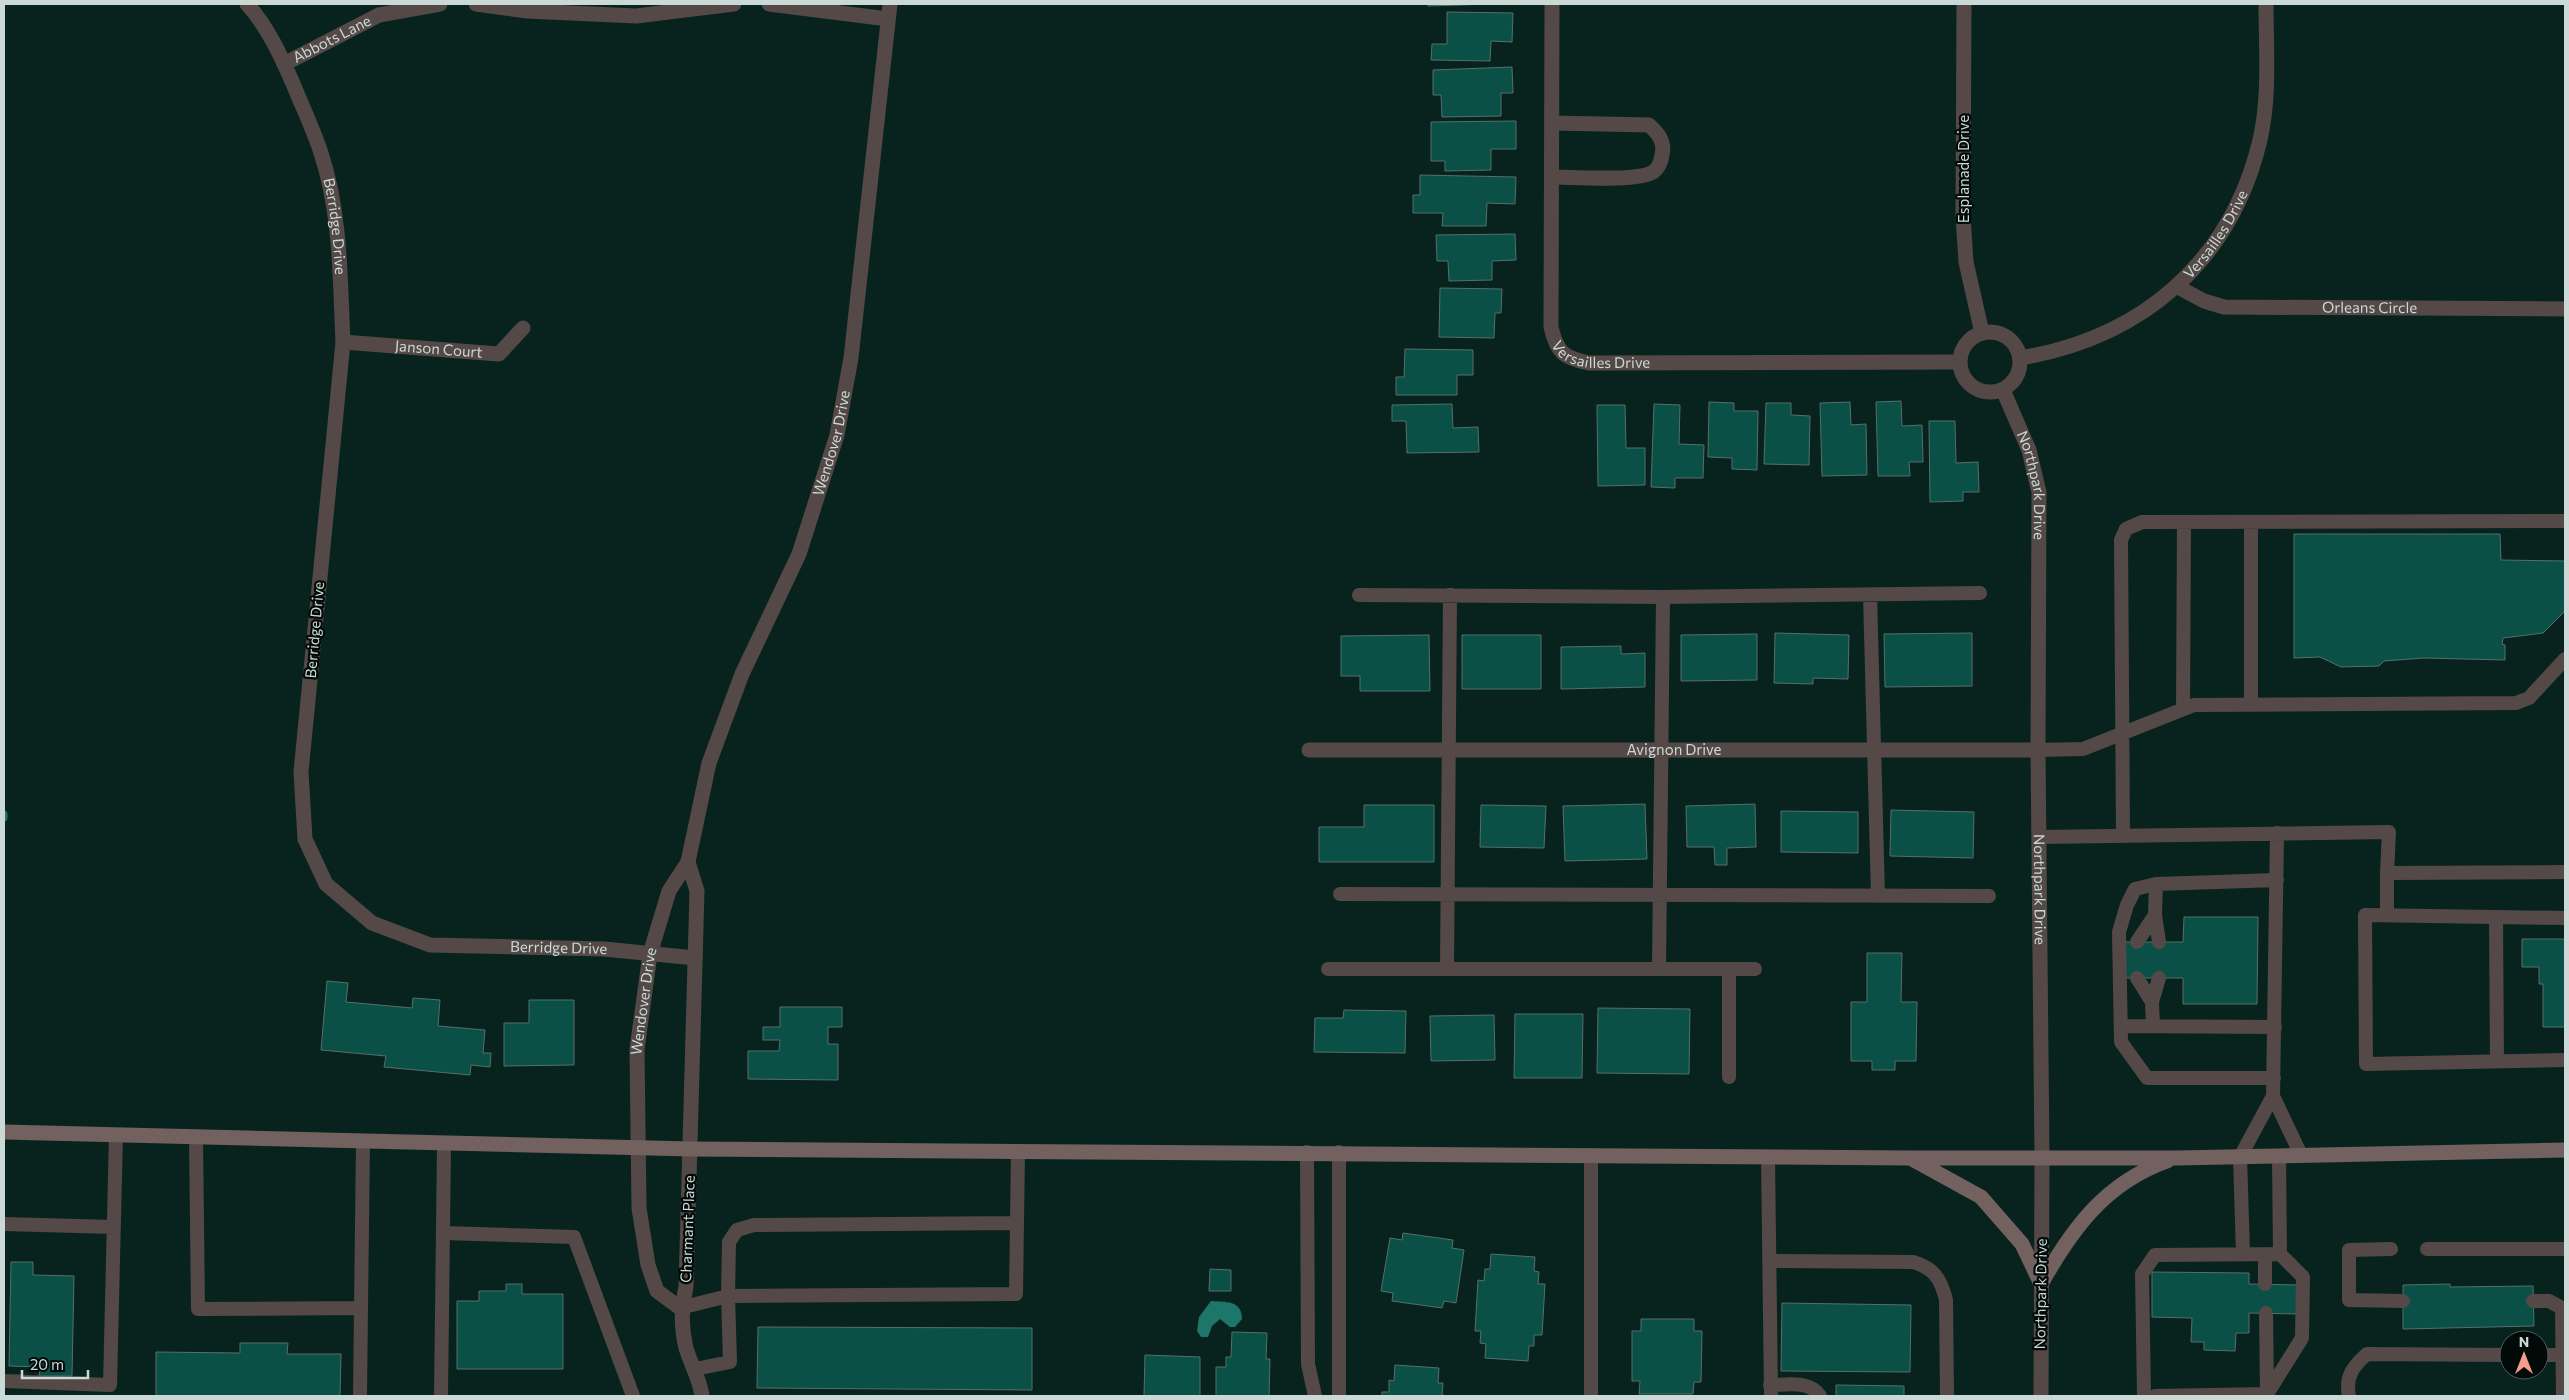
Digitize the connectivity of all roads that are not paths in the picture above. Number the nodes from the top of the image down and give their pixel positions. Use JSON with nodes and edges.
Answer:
{"nodes":[{"id":1,"x":247,"y":4,"type":"edge"},
{"id":2,"x":440,"y":4,"type":"edge"},
{"id":3,"x":476,"y":4,"type":"edge"},
{"id":4,"x":734,"y":4,"type":"edge"},
{"id":5,"x":769,"y":4,"type":"edge"},
{"id":6,"x":1552,"y":4,"type":"edge"},
{"id":7,"x":1964,"y":4,"type":"edge"},
{"id":8,"x":2266,"y":4,"type":"edge"},
{"id":9,"x":889,"y":11,"type":"edge"},
{"id":10,"x":284,"y":64,"type":"junction"},
{"id":11,"x":1552,"y":123,"type":"junction"},
{"id":12,"x":1552,"y":177,"type":"junction"},
{"id":13,"x":2178,"y":287,"type":"junction"},
{"id":14,"x":2565,"y":309,"type":"edge"},
{"id":15,"x":523,"y":328,"type":"dead end"},
{"id":16,"x":1982,"y":332,"type":"junction"},
{"id":17,"x":343,"y":342,"type":"junction"},
{"id":18,"x":2020,"y":358,"type":"junction"},
{"id":19,"x":1959,"y":362,"type":"junction"},
{"id":20,"x":2003,"y":390,"type":"junction"},
{"id":21,"x":2184,"y":522,"type":"junction"},
{"id":22,"x":2251,"y":522,"type":"junction"},
{"id":23,"x":2565,"y":522,"type":"edge"},
{"id":24,"x":1980,"y":593,"type":"dead end"},
{"id":25,"x":1870,"y":594,"type":"junction"},
{"id":26,"x":1358,"y":595,"type":"dead end"},
{"id":27,"x":1450,"y":595,"type":"junction"},
{"id":28,"x":1663,"y":597,"type":"junction"},
{"id":29,"x":2565,"y":659,"type":"edge"},
{"id":30,"x":2251,"y":705,"type":"junction"},
{"id":31,"x":2184,"y":709,"type":"junction"},
{"id":32,"x":2123,"y":734,"type":"junction"},
{"id":33,"x":1309,"y":750,"type":"dead end"},
{"id":34,"x":1450,"y":750,"type":"junction"},
{"id":35,"x":1662,"y":750,"type":"junction"},
{"id":36,"x":2038,"y":750,"type":"junction"},
{"id":37,"x":1874,"y":751,"type":"junction"},
{"id":38,"x":2277,"y":834,"type":"junction"},
{"id":39,"x":2123,"y":836,"type":"junction"},
{"id":40,"x":2039,"y":837,"type":"junction"},
{"id":41,"x":688,"y":862,"type":"junction"},
{"id":42,"x":2565,"y":872,"type":"edge"},
{"id":43,"x":2387,"y":873,"type":"junction"},
{"id":44,"x":2277,"y":880,"type":"junction"},
{"id":45,"x":2156,"y":884,"type":"junction"},
{"id":46,"x":1340,"y":894,"type":"dead end"},
{"id":47,"x":1449,"y":895,"type":"junction"},
{"id":48,"x":1878,"y":896,"type":"junction"},
{"id":49,"x":1988,"y":896,"type":"dead end"},
{"id":50,"x":1660,"y":897,"type":"junction"},
{"id":51,"x":2155,"y":915,"type":"junction"},
{"id":52,"x":2387,"y":915,"type":"junction"},
{"id":53,"x":2496,"y":917,"type":"junction"},
{"id":54,"x":2565,"y":918,"type":"edge"},
{"id":55,"x":650,"y":954,"type":"junction"},
{"id":56,"x":695,"y":958,"type":"junction"},
{"id":57,"x":1328,"y":969,"type":"dead end"},
{"id":58,"x":1448,"y":969,"type":"junction"},
{"id":59,"x":1659,"y":969,"type":"junction"},
{"id":60,"x":1730,"y":969,"type":"junction"},
{"id":61,"x":1755,"y":969,"type":"dead end"},
{"id":62,"x":2152,"y":1002,"type":"junction"},
{"id":63,"x":2121,"y":1026,"type":"junction"},
{"id":64,"x":2153,"y":1026,"type":"junction"},
{"id":65,"x":2275,"y":1027,"type":"junction"},
{"id":66,"x":2565,"y":1060,"type":"edge"},
{"id":67,"x":2497,"y":1061,"type":"junction"},
{"id":68,"x":1730,"y":1077,"type":"dead end"},
{"id":69,"x":2274,"y":1078,"type":"junction"},
{"id":70,"x":2273,"y":1096,"type":"junction"},
{"id":71,"x":4,"y":1132,"type":"edge"},
{"id":72,"x":116,"y":1135,"type":"junction"},
{"id":73,"x":196,"y":1137,"type":"junction"},
{"id":74,"x":363,"y":1142,"type":"junction"},
{"id":75,"x":444,"y":1145,"type":"junction"},
{"id":76,"x":637,"y":1148,"type":"junction"},
{"id":77,"x":691,"y":1149,"type":"junction"},
{"id":78,"x":2565,"y":1150,"type":"edge"},
{"id":79,"x":1018,"y":1151,"type":"junction"},
{"id":80,"x":1307,"y":1152,"type":"junction"},
{"id":81,"x":1339,"y":1152,"type":"junction"},
{"id":82,"x":1591,"y":1155,"type":"junction"},
{"id":83,"x":2301,"y":1155,"type":"junction"},
{"id":84,"x":2279,"y":1156,"type":"junction"},
{"id":85,"x":1768,"y":1157,"type":"junction"},
{"id":86,"x":2240,"y":1157,"type":"junction"},
{"id":87,"x":1911,"y":1158,"type":"junction"},
{"id":88,"x":2042,"y":1158,"type":"junction"},
{"id":89,"x":2177,"y":1158,"type":"junction"},
{"id":90,"x":1017,"y":1223,"type":"junction"},
{"id":91,"x":4,"y":1224,"type":"edge"},
{"id":92,"x":114,"y":1227,"type":"junction"},
{"id":93,"x":443,"y":1233,"type":"junction"},
{"id":94,"x":2391,"y":1249,"type":"dead end"},
{"id":95,"x":2427,"y":1249,"type":"dead end"},
{"id":96,"x":2565,"y":1249,"type":"edge"},
{"id":97,"x":2243,"y":1254,"type":"junction"},
{"id":98,"x":2265,"y":1254,"type":"junction"},
{"id":99,"x":2280,"y":1254,"type":"junction"},
{"id":100,"x":1769,"y":1261,"type":"junction"},
{"id":101,"x":2041,"y":1284,"type":"junction"},
{"id":102,"x":2265,"y":1284,"type":"dead end"},
{"id":103,"x":728,"y":1296,"type":"junction"},
{"id":104,"x":2403,"y":1301,"type":"dead end"},
{"id":105,"x":2533,"y":1301,"type":"dead end"},
{"id":106,"x":361,"y":1308,"type":"junction"},
{"id":107,"x":680,"y":1308,"type":"junction"},
{"id":108,"x":2266,"y":1313,"type":"dead end"},
{"id":109,"x":2499,"y":1355,"type":"edge"},
{"id":110,"x":2549,"y":1355,"type":"edge"},
{"id":111,"x":2564,"y":1355,"type":"edge"},
{"id":112,"x":695,"y":1369,"type":"junction"},
{"id":113,"x":4,"y":1381,"type":"edge"},
{"id":114,"x":1770,"y":1390,"type":"edge"},
{"id":115,"x":2267,"y":1394,"type":"junction"},
{"id":116,"x":360,"y":1396,"type":"edge"},
{"id":117,"x":441,"y":1396,"type":"edge"},
{"id":118,"x":632,"y":1396,"type":"edge"},
{"id":119,"x":702,"y":1396,"type":"edge"},
{"id":120,"x":1315,"y":1396,"type":"edge"},
{"id":121,"x":1339,"y":1396,"type":"edge"},
{"id":122,"x":1591,"y":1396,"type":"edge"},
{"id":123,"x":1820,"y":1396,"type":"edge"},
{"id":124,"x":1947,"y":1396,"type":"edge"},
{"id":125,"x":2041,"y":1396,"type":"edge"},
{"id":126,"x":2144,"y":1396,"type":"edge"},
{"id":127,"x":2155,"y":1396,"type":"edge"},
{"id":128,"x":2349,"y":1396,"type":"edge"},
{"id":129,"x":2563,"y":1396,"type":"edge"}],
"edges":[{"from":1,"to":10,"type":"street","name":"Berridge Drive"},
{"from":2,"to":10,"type":"street","name":"Abbots Lane"},
{"from":3,"to":4,"type":"street"},
{"from":5,"to":9,"type":"street"},
{"from":6,"to":11,"type":"street","name":"Versailles Drive"},
{"from":7,"to":16,"type":"street","name":"Esplanade Drive"},
{"from":8,"to":13,"type":"street","name":"Versailles Drive"},
{"from":9,"to":41,"type":"street","name":"Wendover Drive"},
{"from":10,"to":17,"type":"street","name":"Berridge Drive"},
{"from":11,"to":12,"type":"street","name":"Versailles Drive"},
{"from":11,"to":12,"type":"street"},
{"from":12,"to":19,"type":"street","name":"Versailles Drive"},
{"from":13,"to":14,"type":"street","name":"Orleans Circle"},
{"from":13,"to":18,"type":"street","name":"Versailles Drive"},
{"from":15,"to":17,"type":"street","name":"Janson Court"},
{"from":16,"to":18,"type":"street"},
{"from":16,"to":19,"type":"street"},
{"from":17,"to":55,"type":"street","name":"Berridge Drive"},
{"from":18,"to":20,"type":"street"},
{"from":19,"to":20,"type":"street"},
{"from":20,"to":36,"type":"street","name":"Northpark Drive"},
{"from":21,"to":22,"type":"lane"},
{"from":21,"to":31,"type":"lane"},
{"from":21,"to":32,"type":"lane"},
{"from":22,"to":23,"type":"lane"},
{"from":22,"to":30,"type":"lane"},
{"from":24,"to":25,"type":"lane"},
{"from":25,"to":28,"type":"lane"},
{"from":25,"to":37,"type":"lane"},
{"from":26,"to":27,"type":"lane"},
{"from":27,"to":28,"type":"lane"},
{"from":27,"to":34,"type":"lane"},
{"from":28,"to":35,"type":"lane"},
{"from":29,"to":30,"type":"lane"},
{"from":30,"to":31,"type":"lane"},
{"from":31,"to":32,"type":"lane"},
{"from":32,"to":36,"type":"lane"},
{"from":32,"to":39,"type":"lane"},
{"from":33,"to":34,"type":"street","name":"Avignon Drive"},
{"from":34,"to":35,"type":"street","name":"Avignon Drive"},
{"from":34,"to":47,"type":"lane"},
{"from":35,"to":37,"type":"street","name":"Avignon Drive"},
{"from":35,"to":50,"type":"lane"},
{"from":36,"to":37,"type":"street","name":"Avignon Drive"},
{"from":36,"to":40,"type":"street","name":"Northpark Drive"},
{"from":37,"to":48,"type":"lane"},
{"from":38,"to":39,"type":"lane"},
{"from":38,"to":43,"type":"lane"},
{"from":38,"to":44,"type":"lane"},
{"from":39,"to":40,"type":"lane"},
{"from":40,"to":88,"type":"street","name":"Northpark Drive"},
{"from":41,"to":55,"type":"street","name":"Wendover Drive"},
{"from":41,"to":56,"type":"street","name":"Wendover Drive"},
{"from":42,"to":43,"type":"lane"},
{"from":43,"to":52,"type":"lane"},
{"from":44,"to":45,"type":"lane"},
{"from":44,"to":65,"type":"lane"},
{"from":45,"to":51,"type":"lane"},
{"from":45,"to":63,"type":"lane"},
{"from":46,"to":47,"type":"lane"},
{"from":47,"to":50,"type":"lane"},
{"from":47,"to":58,"type":"lane"},
{"from":48,"to":49,"type":"lane"},
{"from":48,"to":50,"type":"lane"},
{"from":50,"to":59,"type":"lane"},
{"from":51,"to":51,"type":"lane"},
{"from":52,"to":53,"type":"lane"},
{"from":52,"to":67,"type":"lane"},
{"from":53,"to":54,"type":"lane"},
{"from":53,"to":67,"type":"lane"},
{"from":55,"to":56,"type":"street","name":"Berridge Drive"},
{"from":55,"to":76,"type":"street","name":"Wendover Drive"},
{"from":56,"to":77,"type":"street","name":"Wendover Drive"},
{"from":57,"to":58,"type":"lane"},
{"from":58,"to":59,"type":"lane"},
{"from":59,"to":60,"type":"lane"},
{"from":60,"to":61,"type":"lane"},
{"from":60,"to":68,"type":"lane"},
{"from":62,"to":62,"type":"lane"},
{"from":62,"to":64,"type":"lane"},
{"from":63,"to":64,"type":"lane"},
{"from":63,"to":69,"type":"lane"},
{"from":64,"to":65,"type":"lane"},
{"from":65,"to":69,"type":"lane"},
{"from":66,"to":67,"type":"lane"},
{"from":69,"to":70,"type":"lane"},
{"from":70,"to":83,"type":"lane"},
{"from":70,"to":86,"type":"lane"},
{"from":71,"to":72,"type":"main road"},
{"from":72,"to":73,"type":"main road"},
{"from":72,"to":92,"type":"lane"},
{"from":73,"to":74,"type":"main road"},
{"from":73,"to":106,"type":"lane"},
{"from":74,"to":75,"type":"main road"},
{"from":74,"to":106,"type":"lane"},
{"from":75,"to":76,"type":"main road"},
{"from":75,"to":93,"type":"lane"},
{"from":76,"to":77,"type":"main road"},
{"from":76,"to":107,"type":"street","name":"Charmant Place"},
{"from":77,"to":79,"type":"main road"},
{"from":77,"to":107,"type":"street","name":"Charmant Place"},
{"from":78,"to":83,"type":"main road"},
{"from":79,"to":80,"type":"main road"},
{"from":79,"to":90,"type":"lane"},
{"from":80,"to":81,"type":"main road"},
{"from":80,"to":120,"type":"lane"},
{"from":81,"to":82,"type":"main road"},
{"from":81,"to":121,"type":"lane"},
{"from":82,"to":85,"type":"main road"},
{"from":82,"to":122,"type":"lane"},
{"from":83,"to":84,"type":"main road"},
{"from":84,"to":86,"type":"main road"},
{"from":84,"to":99,"type":"lane"},
{"from":85,"to":87,"type":"main road"},
{"from":85,"to":100,"type":"lane"},
{"from":86,"to":89,"type":"main road"},
{"from":86,"to":97,"type":"lane"},
{"from":87,"to":88,"type":"main road"},
{"from":87,"to":101,"type":"main road"},
{"from":88,"to":89,"type":"main road"},
{"from":88,"to":101,"type":"street","name":"Northpark Drive"},
{"from":89,"to":101,"type":"main road"},
{"from":90,"to":103,"type":"lane"},
{"from":90,"to":103,"type":"lane"},
{"from":91,"to":92,"type":"lane"},
{"from":92,"to":113,"type":"lane"},
{"from":93,"to":117,"type":"lane"},
{"from":93,"to":118,"type":"lane"},
{"from":94,"to":104,"type":"lane"},
{"from":95,"to":96,"type":"lane"},
{"from":97,"to":98,"type":"lane"},
{"from":97,"to":126,"type":"lane"},
{"from":98,"to":99,"type":"lane"},
{"from":98,"to":102,"type":"lane"},
{"from":99,"to":115,"type":"lane"},
{"from":100,"to":114,"type":"lane"},
{"from":100,"to":124,"type":"lane"},
{"from":101,"to":125,"type":"street","name":"Northpark Drive"},
{"from":103,"to":107,"type":"lane"},
{"from":103,"to":112,"type":"lane"},
{"from":105,"to":111,"type":"lane"},
{"from":106,"to":116,"type":"lane"},
{"from":107,"to":112,"type":"street","name":"Charmant Place"},
{"from":108,"to":115,"type":"lane"},
{"from":109,"to":128,"type":"lane"},
{"from":110,"to":111,"type":"lane"},
{"from":111,"to":129,"type":"lane"},
{"from":112,"to":119,"type":"street","name":"Charmant Place"},
{"from":114,"to":123,"type":"lane"},
{"from":115,"to":127,"type":"lane"}]}
